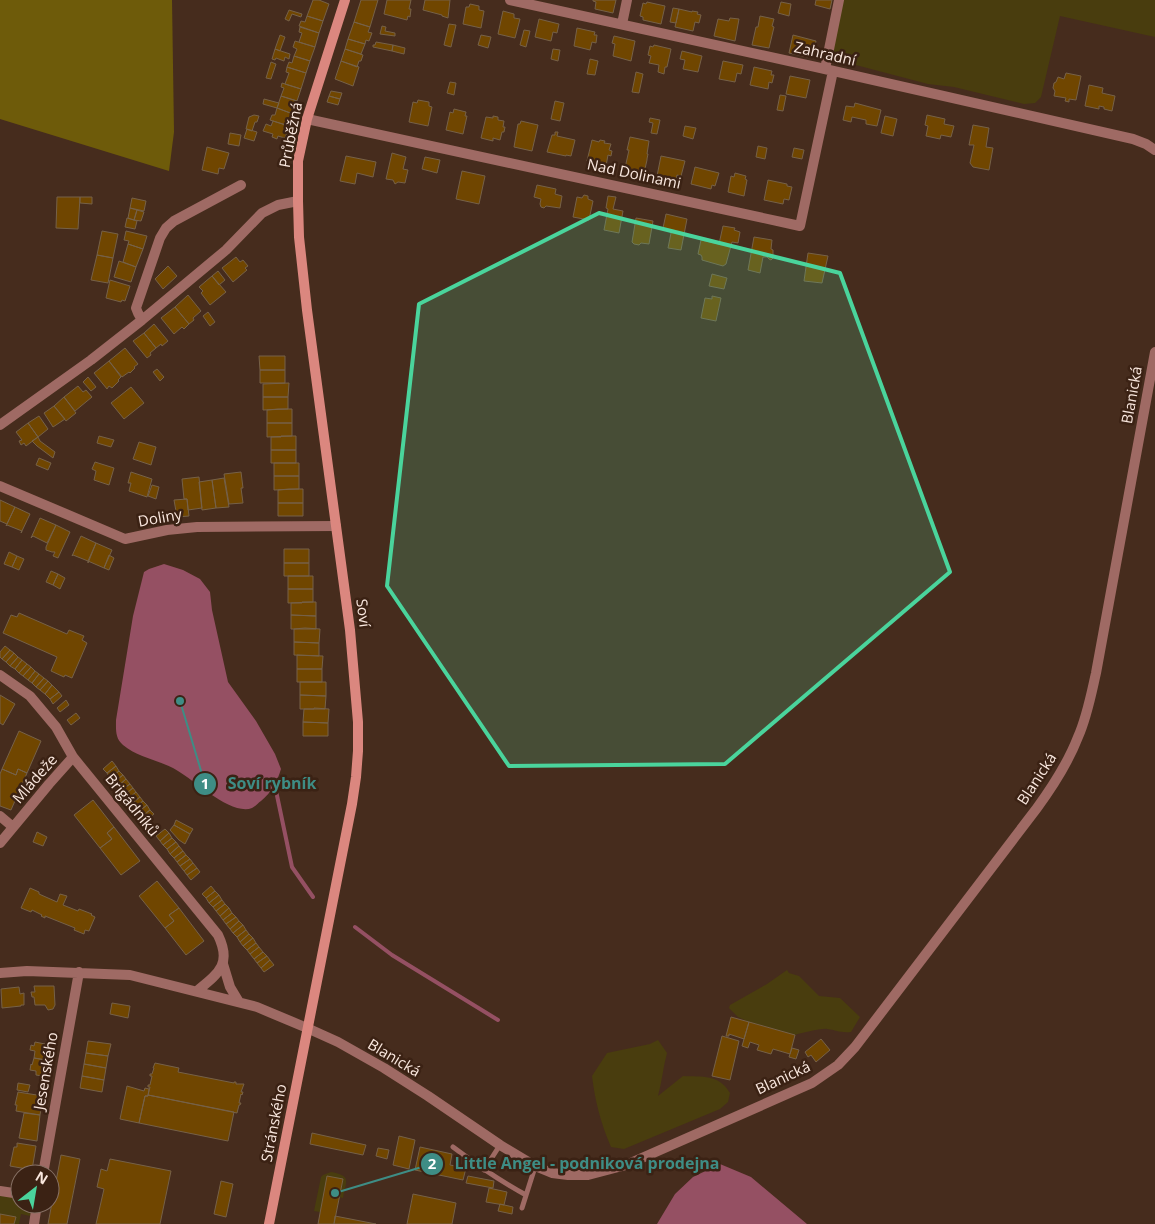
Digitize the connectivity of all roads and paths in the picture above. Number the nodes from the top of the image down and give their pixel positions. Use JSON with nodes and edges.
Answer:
{"nodes":[{"id":1,"x":345,"y":0,"type":"edge"},
{"id":2,"x":510,"y":0,"type":"edge"},
{"id":3,"x":627,"y":0,"type":"edge"},
{"id":4,"x":839,"y":0,"type":"edge"},
{"id":5,"x":622,"y":24,"type":"junction"},
{"id":6,"x":829,"y":70,"type":"junction"},
{"id":7,"x":307,"y":119,"type":"junction"},
{"id":8,"x":1133,"y":139,"type":"junction"},
{"id":9,"x":1155,"y":140,"type":"edge"},
{"id":10,"x":1155,"y":150,"type":"edge"},
{"id":11,"x":240,"y":185,"type":"dead end"},
{"id":12,"x":298,"y":201,"type":"junction"},
{"id":13,"x":142,"y":320,"type":"junction"},
{"id":14,"x":1155,"y":352,"type":"edge"},
{"id":15,"x":0,"y":425,"type":"edge"},
{"id":16,"x":0,"y":486,"type":"edge"},
{"id":17,"x":336,"y":526,"type":"junction"},
{"id":18,"x":0,"y":675,"type":"edge"},
{"id":19,"x":73,"y":757,"type":"junction"},
{"id":20,"x":0,"y":816,"type":"edge"},
{"id":21,"x":13,"y":828,"type":"junction"},
{"id":22,"x":0,"y":843,"type":"edge"},
{"id":23,"x":223,"y":964,"type":"junction"},
{"id":24,"x":79,"y":972,"type":"junction"},
{"id":25,"x":0,"y":973,"type":"edge"},
{"id":26,"x":197,"y":992,"type":"junction"},
{"id":27,"x":239,"y":1002,"type":"junction"},
{"id":28,"x":307,"y":1028,"type":"junction"},
{"id":29,"x":500,"y":1145,"type":"junction"},
{"id":30,"x":453,"y":1147,"type":"dead end"},
{"id":31,"x":45,"y":1164,"type":"edge"},
{"id":32,"x":535,"y":1166,"type":"junction"},
{"id":33,"x":484,"y":1170,"type":"junction"},
{"id":34,"x":526,"y":1194,"type":"junction"},
{"id":35,"x":522,"y":1208,"type":"dead end"},
{"id":36,"x":269,"y":1224,"type":"edge"}],
"edges":[{"from":1,"to":7,"type":"main road","name":"Průběžná"},
{"from":2,"to":5,"type":"street","name":"Zahradní"},
{"from":3,"to":5,"type":"street"},
{"from":4,"to":6,"type":"street"},
{"from":5,"to":6,"type":"street","name":"Zahradní"},
{"from":6,"to":7,"type":"street","name":"Nad Dolinami"},
{"from":6,"to":8,"type":"street","name":"Zahradní"},
{"from":7,"to":12,"type":"main road","name":"Průběžná"},
{"from":8,"to":9,"type":"street","name":"Zahradní"},
{"from":8,"to":10,"type":"street","name":"Zahradní"},
{"from":11,"to":13,"type":"street"},
{"from":12,"to":13,"type":"street"},
{"from":12,"to":17,"type":"main road","name":"Soví"},
{"from":13,"to":15,"type":"street"},
{"from":14,"to":32,"type":"street","name":"Blanická"},
{"from":16,"to":17,"type":"street","name":"Doliny"},
{"from":17,"to":28,"type":"main road","name":"Soví"},
{"from":18,"to":19,"type":"street","name":"Brigádníků"},
{"from":19,"to":21,"type":"street","name":"Mládeže"},
{"from":19,"to":23,"type":"street","name":"Brigádníků"},
{"from":20,"to":21,"type":"street"},
{"from":21,"to":22,"type":"street","name":"Mládeže"},
{"from":23,"to":26,"type":"street"},
{"from":23,"to":27,"type":"street","name":"Brigádníků"},
{"from":24,"to":25,"type":"street","name":"Blanická"},
{"from":24,"to":26,"type":"street","name":"Blanická"},
{"from":24,"to":31,"type":"street","name":"Jesenského"},
{"from":26,"to":27,"type":"street","name":"Blanická"},
{"from":27,"to":28,"type":"street","name":"Blanická"},
{"from":28,"to":29,"type":"street","name":"Blanická"},
{"from":28,"to":36,"type":"main road","name":"Stránského"},
{"from":29,"to":32,"type":"street","name":"Blanická"},
{"from":29,"to":33,"type":"lane"},
{"from":30,"to":33,"type":"lane"},
{"from":32,"to":34,"type":"lane"},
{"from":33,"to":34,"type":"lane"},
{"from":34,"to":35,"type":"lane"}]}
